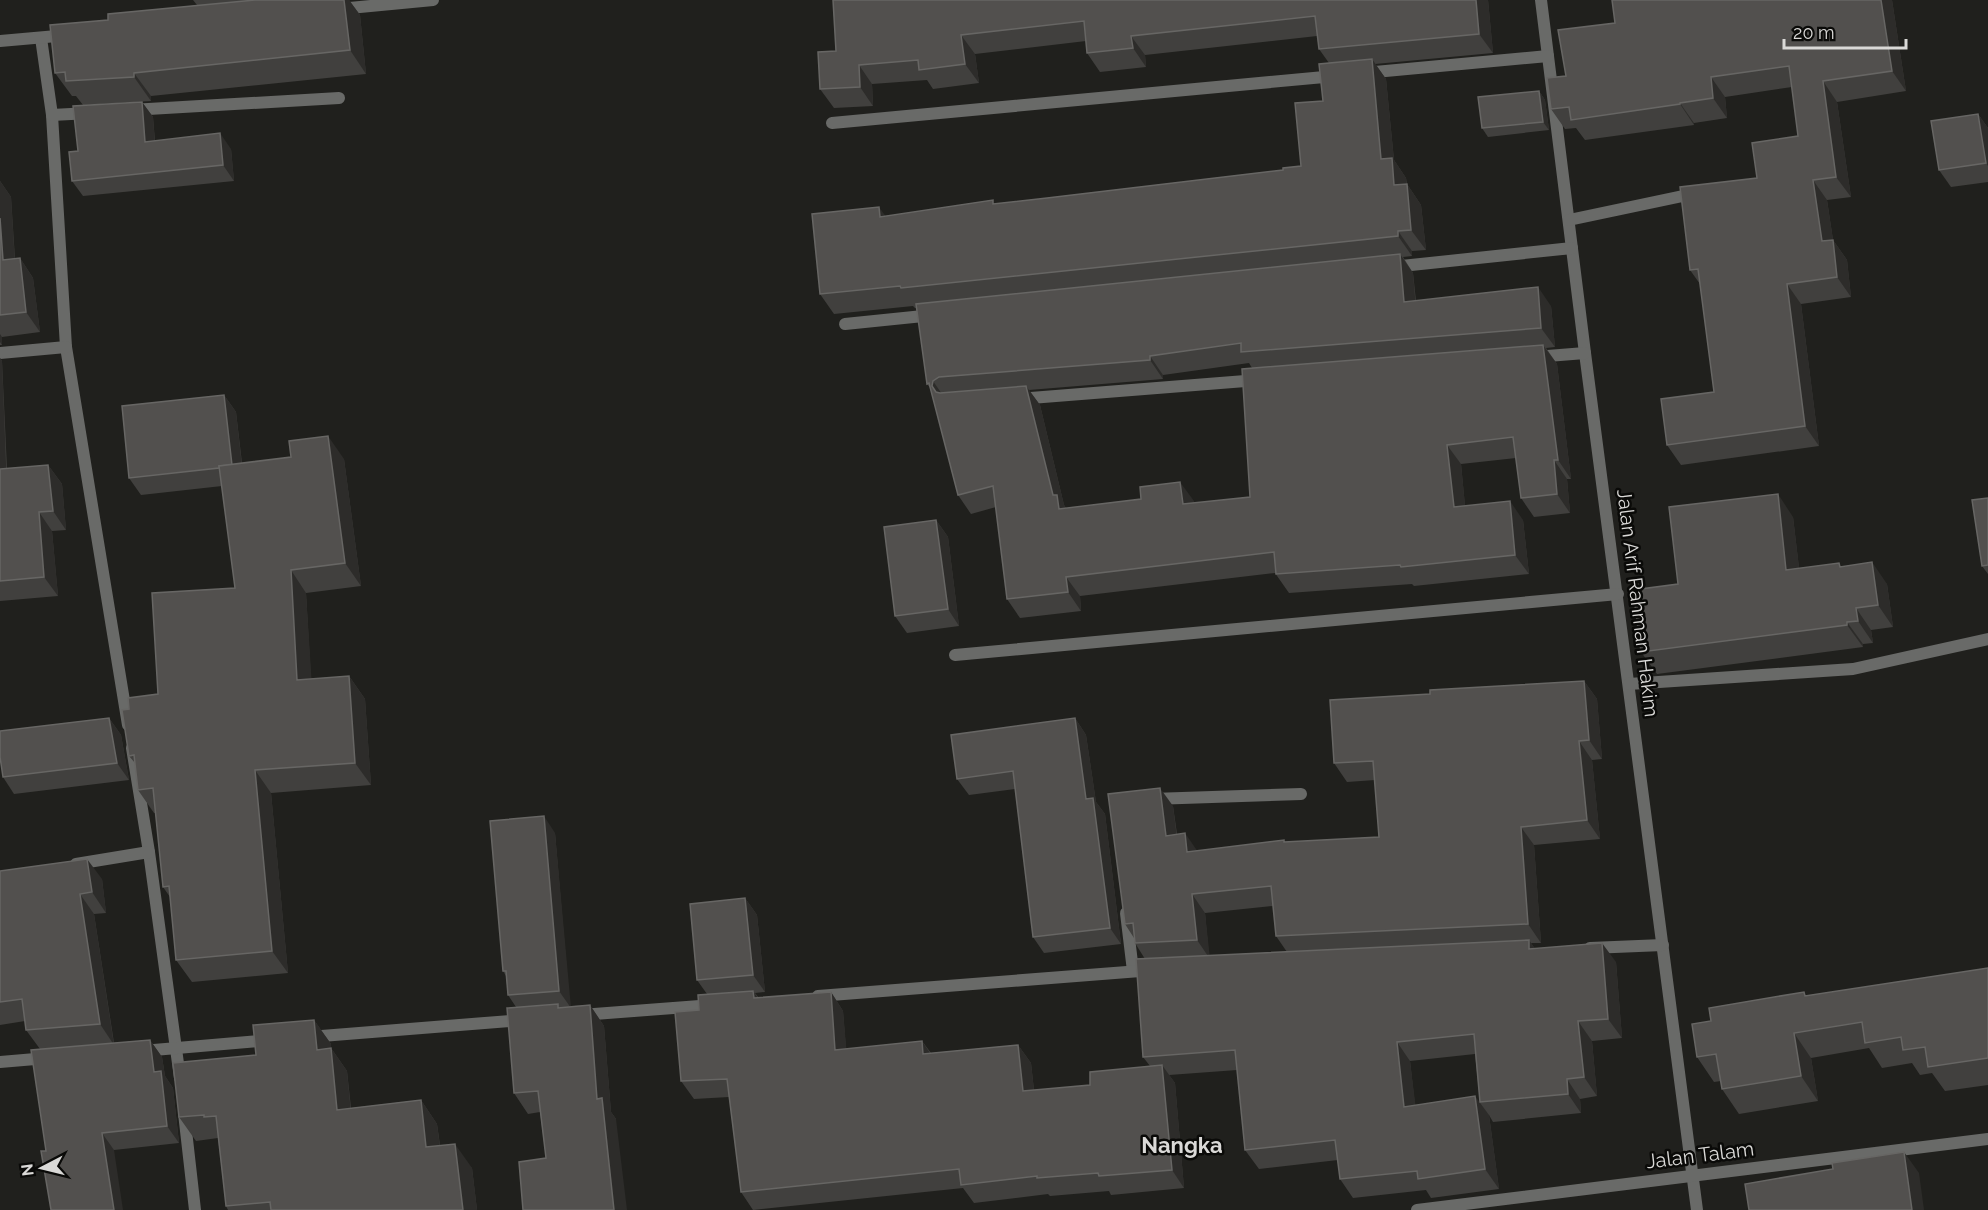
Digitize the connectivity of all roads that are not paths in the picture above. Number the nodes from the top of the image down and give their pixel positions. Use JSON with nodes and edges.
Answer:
{"nodes":[{"id":1,"x":434,"y":0,"type":"edge"},
{"id":2,"x":1541,"y":0,"type":"edge"},
{"id":3,"x":326,"y":10,"type":"edge"},
{"id":4,"x":76,"y":34,"type":"edge"},
{"id":5,"x":41,"y":38,"type":"junction"},
{"id":6,"x":0,"y":41,"type":"edge"},
{"id":7,"x":1548,"y":56,"type":"junction"},
{"id":8,"x":339,"y":98,"type":"dead end"},
{"id":9,"x":124,"y":111,"type":"edge"},
{"id":10,"x":100,"y":112,"type":"edge"},
{"id":11,"x":52,"y":115,"type":"junction"},
{"id":12,"x":832,"y":123,"type":"dead end"},
{"id":13,"x":1707,"y":191,"type":"edge"},
{"id":14,"x":1569,"y":220,"type":"junction"},
{"id":15,"x":1572,"y":248,"type":"junction"},
{"id":16,"x":1382,"y":268,"type":"edge"},
{"id":17,"x":940,"y":314,"type":"edge"},
{"id":18,"x":845,"y":324,"type":"dead end"},
{"id":19,"x":66,"y":347,"type":"junction"},
{"id":20,"x":0,"y":353,"type":"edge"},
{"id":21,"x":1585,"y":353,"type":"junction"},
{"id":22,"x":1525,"y":358,"type":"edge"},
{"id":23,"x":1275,"y":378,"type":"edge"},
{"id":24,"x":1001,"y":400,"type":"edge"},
{"id":25,"x":1618,"y":594,"type":"junction"},
{"id":26,"x":1988,"y":639,"type":"edge"},
{"id":27,"x":955,"y":655,"type":"dead end"},
{"id":28,"x":1629,"y":684,"type":"junction"},
{"id":29,"x":1301,"y":794,"type":"dead end"},
{"id":30,"x":1134,"y":799,"type":"edge"},
{"id":31,"x":149,"y":852,"type":"junction"},
{"id":32,"x":69,"y":866,"type":"edge"},
{"id":33,"x":1124,"y":903,"type":"edge"},
{"id":34,"x":1663,"y":945,"type":"junction"},
{"id":35,"x":1580,"y":949,"type":"edge"},
{"id":36,"x":1168,"y":969,"type":"edge"},
{"id":37,"x":1133,"y":971,"type":"junction"},
{"id":38,"x":810,"y":997,"type":"edge"},
{"id":39,"x":727,"y":1004,"type":"edge"},
{"id":40,"x":571,"y":1016,"type":"edge"},
{"id":41,"x":536,"y":1019,"type":"edge"},
{"id":42,"x":177,"y":1048,"type":"junction"},
{"id":43,"x":130,"y":1052,"type":"edge"},
{"id":44,"x":59,"y":1057,"type":"edge"},
{"id":45,"x":0,"y":1062,"type":"edge"},
{"id":46,"x":1988,"y":1139,"type":"edge"},
{"id":47,"x":1692,"y":1176,"type":"junction"},
{"id":48,"x":195,"y":1210,"type":"edge"},
{"id":49,"x":1417,"y":1210,"type":"edge"},
{"id":50,"x":1697,"y":1210,"type":"edge"}],
"edges":[{"from":1,"to":3,"type":"street"},
{"from":2,"to":7,"type":"street","name":"Jalan Arif Rahman Hakim"},
{"from":4,"to":5,"type":"street"},
{"from":5,"to":6,"type":"street"},
{"from":5,"to":11,"type":"street"},
{"from":7,"to":12,"type":"street"},
{"from":7,"to":14,"type":"street","name":"Jalan Arif Rahman Hakim"},
{"from":8,"to":9,"type":"street"},
{"from":10,"to":11,"type":"street"},
{"from":11,"to":19,"type":"street"},
{"from":13,"to":14,"type":"street"},
{"from":14,"to":15,"type":"street","name":"Jalan Arif Rahman Hakim"},
{"from":15,"to":16,"type":"street"},
{"from":15,"to":21,"type":"street","name":"Jalan Arif Rahman Hakim"},
{"from":17,"to":18,"type":"street"},
{"from":19,"to":20,"type":"street"},
{"from":19,"to":31,"type":"street"},
{"from":21,"to":22,"type":"street"},
{"from":21,"to":25,"type":"street","name":"Jalan Arif Rahman Hakim"},
{"from":23,"to":24,"type":"street"},
{"from":25,"to":27,"type":"street"},
{"from":25,"to":28,"type":"street","name":"Jalan Arif Rahman Hakim"},
{"from":26,"to":28,"type":"street"},
{"from":28,"to":34,"type":"street","name":"Jalan Arif Rahman Hakim"},
{"from":29,"to":30,"type":"street"},
{"from":31,"to":32,"type":"street"},
{"from":31,"to":42,"type":"street"},
{"from":33,"to":37,"type":"street"},
{"from":34,"to":35,"type":"street"},
{"from":34,"to":47,"type":"street","name":"Jalan Arif Rahman Hakim"},
{"from":36,"to":37,"type":"street"},
{"from":37,"to":38,"type":"street"},
{"from":39,"to":40,"type":"street"},
{"from":41,"to":42,"type":"street"},
{"from":42,"to":43,"type":"street"},
{"from":42,"to":48,"type":"street"},
{"from":44,"to":45,"type":"street"},
{"from":46,"to":47,"type":"street","name":"Jalan Talam"},
{"from":47,"to":49,"type":"street","name":"Jalan Talam"},
{"from":47,"to":50,"type":"street","name":"Jalan Arif Rahman Hakim"}]}
